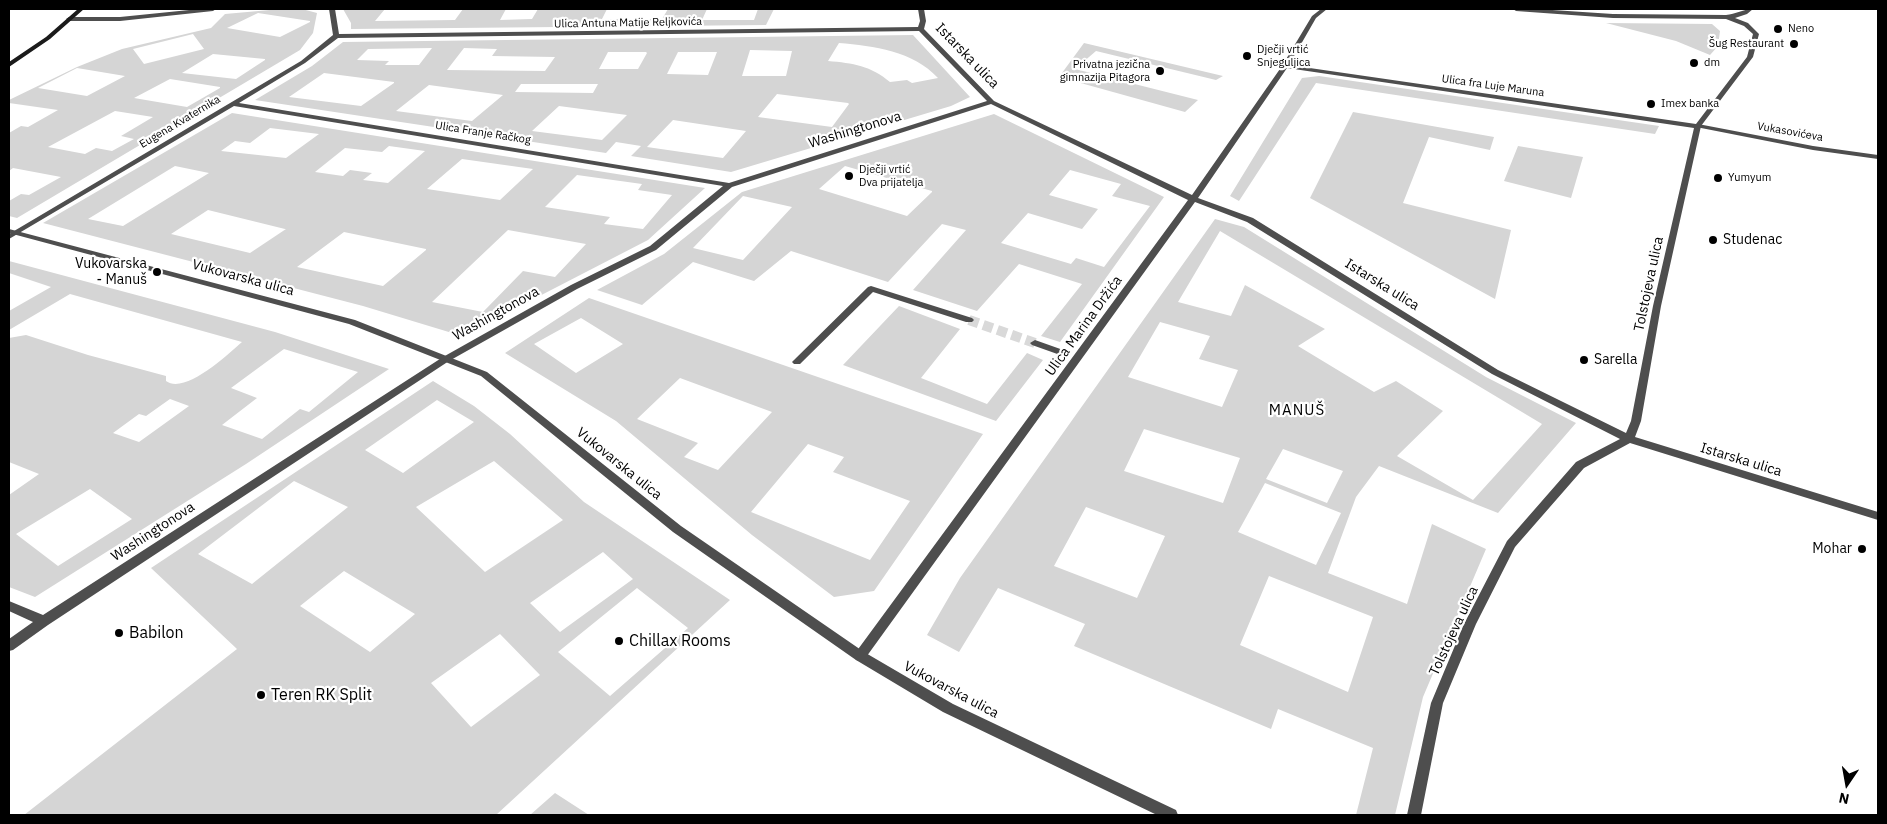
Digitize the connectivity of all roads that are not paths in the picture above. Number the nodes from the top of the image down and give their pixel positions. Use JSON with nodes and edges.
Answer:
{"nodes":[{"id":1,"x":81,"y":9,"type":"edge"},
{"id":2,"x":213,"y":9,"type":"edge"},
{"id":3,"x":332,"y":9,"type":"edge"},
{"id":4,"x":921,"y":9,"type":"edge"},
{"id":5,"x":1324,"y":9,"type":"edge"},
{"id":6,"x":1516,"y":9,"type":"edge"},
{"id":7,"x":1750,"y":9,"type":"edge"},
{"id":8,"x":1726,"y":17,"type":"junction"},
{"id":9,"x":70,"y":18,"type":"junction"},
{"id":10,"x":921,"y":29,"type":"junction"},
{"id":11,"x":336,"y":36,"type":"junction"},
{"id":12,"x":9,"y":65,"type":"edge"},
{"id":13,"x":1285,"y":66,"type":"junction"},
{"id":14,"x":992,"y":102,"type":"junction"},
{"id":15,"x":232,"y":104,"type":"junction"},
{"id":16,"x":1698,"y":126,"type":"junction"},
{"id":17,"x":1878,"y":157,"type":"edge"},
{"id":18,"x":729,"y":185,"type":"junction"},
{"id":19,"x":1193,"y":199,"type":"junction"},
{"id":20,"x":11,"y":234,"type":"edge"},
{"id":21,"x":969,"y":320,"type":"tunnel mouth"},
{"id":22,"x":1035,"y":343,"type":"tunnel mouth"},
{"id":23,"x":1063,"y":353,"type":"dead end"},
{"id":24,"x":446,"y":359,"type":"junction"},
{"id":25,"x":797,"y":362,"type":"dead end"},
{"id":26,"x":1629,"y":439,"type":"junction"},
{"id":27,"x":1878,"y":516,"type":"edge"},
{"id":28,"x":9,"y":606,"type":"edge"},
{"id":29,"x":44,"y":621,"type":"junction"},
{"id":30,"x":9,"y":646,"type":"edge"},
{"id":31,"x":860,"y":656,"type":"junction"},
{"id":32,"x":1171,"y":815,"type":"edge"},
{"id":33,"x":1414,"y":815,"type":"edge"}],
"edges":[{"from":1,"to":9,"type":"main road"},
{"from":2,"to":9,"type":"street"},
{"from":3,"to":11,"type":"street"},
{"from":4,"to":10,"type":"street","name":"Istarska ulica"},
{"from":5,"to":13,"type":"street","name":"Ulica Marina Držića"},
{"from":6,"to":8,"type":"street"},
{"from":7,"to":8,"type":"street"},
{"from":8,"to":16,"type":"street","name":"Tolstojeva ulica"},
{"from":9,"to":12,"type":"main road"},
{"from":10,"to":11,"type":"street","name":"Ulica Antuna Matije Reljkovića"},
{"from":10,"to":14,"type":"street","name":"Istarska ulica"},
{"from":11,"to":15,"type":"street","name":"Eugena Kvaternika"},
{"from":13,"to":16,"type":"street","name":"Ulica fra Luje Maruna"},
{"from":13,"to":19,"type":"street","name":"Ulica Marina Držića"},
{"from":14,"to":18,"type":"street","name":"Washingtonova"},
{"from":14,"to":19,"type":"street","name":"Istarska ulica"},
{"from":15,"to":18,"type":"street","name":"Ulica Franje Račkog"},
{"from":15,"to":20,"type":"street","name":"Eugena Kvaternika"},
{"from":16,"to":17,"type":"street","name":"Vukasovićeva"},
{"from":16,"to":26,"type":"street","name":"Tolstojeva ulica"},
{"from":18,"to":24,"type":"street","name":"Washingtonova"},
{"from":19,"to":26,"type":"street","name":"Istarska ulica"},
{"from":19,"to":31,"type":"street","name":"Ulica Marina Držića"},
{"from":20,"to":24,"type":"street","name":"Vukovarska ulica"},
{"from":21,"to":25,"type":"street"},
{"from":22,"to":23,"type":"street"},
{"from":24,"to":29,"type":"street","name":"Washingtonova"},
{"from":24,"to":31,"type":"street","name":"Vukovarska ulica"},
{"from":26,"to":27,"type":"street","name":"Istarska ulica"},
{"from":26,"to":33,"type":"street","name":"Tolstojeva ulica"},
{"from":28,"to":29,"type":"street"},
{"from":29,"to":30,"type":"street","name":"Washingtonova"},
{"from":31,"to":32,"type":"street","name":"Vukovarska ulica"}]}
